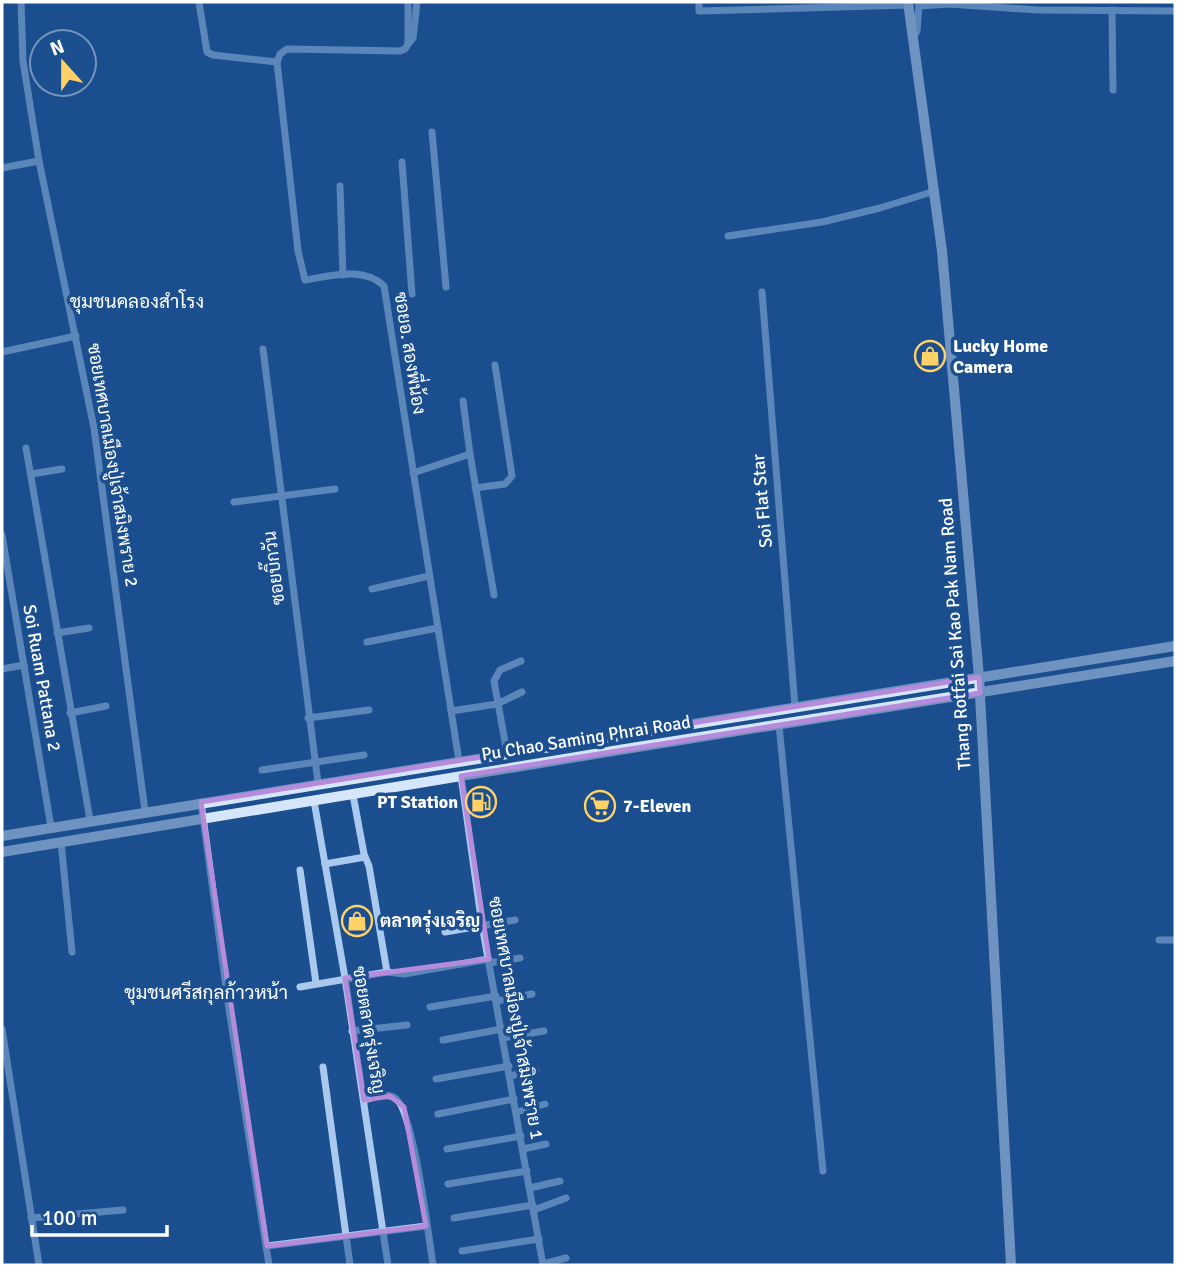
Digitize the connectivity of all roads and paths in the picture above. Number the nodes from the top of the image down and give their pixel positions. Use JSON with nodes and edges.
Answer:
{"nodes":[{"id":1,"x":21,"y":2,"type":"edge"},
{"id":2,"x":199,"y":2,"type":"edge"},
{"id":3,"x":408,"y":2,"type":"edge"},
{"id":4,"x":417,"y":2,"type":"edge"},
{"id":5,"x":699,"y":2,"type":"edge"},
{"id":6,"x":914,"y":4,"type":"edge"},
{"id":7,"x":1038,"y":6,"type":"edge"},
{"id":8,"x":1112,"y":10,"type":"junction"},
{"id":9,"x":1175,"y":11,"type":"edge"},
{"id":10,"x":408,"y":44,"type":"junction"},
{"id":11,"x":276,"y":62,"type":"junction"},
{"id":12,"x":1113,"y":90,"type":"dead end"},
{"id":13,"x":432,"y":132,"type":"dead end"},
{"id":14,"x":39,"y":162,"type":"junction"},
{"id":15,"x":402,"y":162,"type":"dead end"},
{"id":16,"x":2,"y":168,"type":"edge"},
{"id":17,"x":340,"y":186,"type":"dead end"},
{"id":18,"x":935,"y":191,"type":"junction"},
{"id":19,"x":729,"y":236,"type":"dead end"},
{"id":20,"x":343,"y":275,"type":"junction"},
{"id":21,"x":446,"y":288,"type":"dead end"},
{"id":22,"x":761,"y":292,"type":"dead end"},
{"id":23,"x":412,"y":294,"type":"dead end"},
{"id":24,"x":76,"y":336,"type":"junction"},
{"id":25,"x":262,"y":349,"type":"dead end"},
{"id":26,"x":2,"y":352,"type":"edge"},
{"id":27,"x":495,"y":365,"type":"dead end"},
{"id":28,"x":463,"y":401,"type":"dead end"},
{"id":29,"x":26,"y":448,"type":"dead end"},
{"id":30,"x":470,"y":454,"type":"junction"},
{"id":31,"x":62,"y":469,"type":"dead end"},
{"id":32,"x":413,"y":473,"type":"junction"},
{"id":33,"x":31,"y":474,"type":"junction"},
{"id":34,"x":475,"y":488,"type":"junction"},
{"id":35,"x":335,"y":489,"type":"dead end"},
{"id":36,"x":281,"y":496,"type":"junction"},
{"id":37,"x":234,"y":502,"type":"dead end"},
{"id":38,"x":2,"y":535,"type":"edge"},
{"id":39,"x":5,"y":576,"type":"edge"},
{"id":40,"x":429,"y":576,"type":"junction"},
{"id":41,"x":372,"y":589,"type":"dead end"},
{"id":42,"x":494,"y":595,"type":"dead end"},
{"id":43,"x":89,"y":628,"type":"dead end"},
{"id":44,"x":437,"y":628,"type":"junction"},
{"id":45,"x":57,"y":633,"type":"junction"},
{"id":46,"x":367,"y":642,"type":"dead end"},
{"id":47,"x":1175,"y":646,"type":"edge"},
{"id":48,"x":522,"y":660,"type":"dead end"},
{"id":49,"x":1175,"y":661,"type":"edge"},
{"id":50,"x":24,"y":665,"type":"junction"},
{"id":51,"x":2,"y":669,"type":"edge"},
{"id":52,"x":979,"y":677,"type":"junction"},
{"id":53,"x":522,"y":692,"type":"dead end"},
{"id":54,"x":980,"y":693,"type":"junction"},
{"id":55,"x":497,"y":704,"type":"junction"},
{"id":56,"x":106,"y":706,"type":"dead end"},
{"id":57,"x":794,"y":707,"type":"junction"},
{"id":58,"x":369,"y":710,"type":"dead end"},
{"id":59,"x":451,"y":710,"type":"junction"},
{"id":60,"x":70,"y":713,"type":"junction"},
{"id":61,"x":308,"y":718,"type":"junction"},
{"id":62,"x":779,"y":725,"type":"junction"},
{"id":63,"x":661,"y":728,"type":"junction"},
{"id":64,"x":664,"y":743,"type":"junction"},
{"id":65,"x":507,"y":753,"type":"junction"},
{"id":66,"x":364,"y":755,"type":"dead end"},
{"id":67,"x":459,"y":761,"type":"junction"},
{"id":68,"x":314,"y":762,"type":"junction"},
{"id":69,"x":262,"y":770,"type":"dead end"},
{"id":70,"x":461,"y":776,"type":"junction"},
{"id":71,"x":318,"y":783,"type":"junction"},
{"id":72,"x":353,"y":795,"type":"junction"},
{"id":73,"x":314,"y":801,"type":"junction"},
{"id":74,"x":201,"y":802,"type":"junction"},
{"id":75,"x":145,"y":811,"type":"junction"},
{"id":76,"x":204,"y":819,"type":"junction"},
{"id":77,"x":90,"y":820,"type":"junction"},
{"id":78,"x":51,"y":827,"type":"junction"},
{"id":79,"x":2,"y":836,"type":"edge"},
{"id":80,"x":61,"y":842,"type":"junction"},
{"id":81,"x":2,"y":852,"type":"edge"},
{"id":82,"x":365,"y":857,"type":"junction"},
{"id":83,"x":325,"y":864,"type":"junction"},
{"id":84,"x":300,"y":870,"type":"dead end"},
{"id":85,"x":515,"y":920,"type":"dead end"},
{"id":86,"x":482,"y":925,"type":"junction"},
{"id":87,"x":445,"y":932,"type":"dead end"},
{"id":88,"x":1159,"y":940,"type":"dead end"},
{"id":89,"x":1175,"y":940,"type":"edge"},
{"id":90,"x":72,"y":952,"type":"dead end"},
{"id":91,"x":520,"y":958,"type":"dead end"},
{"id":92,"x":489,"y":961,"type":"junction"},
{"id":93,"x":387,"y":972,"type":"junction"},
{"id":94,"x":345,"y":978,"type":"junction"},
{"id":95,"x":316,"y":983,"type":"junction"},
{"id":96,"x":300,"y":987,"type":"dead end"},
{"id":97,"x":533,"y":994,"type":"dead end"},
{"id":98,"x":496,"y":998,"type":"junction"},
{"id":99,"x":430,"y":1007,"type":"dead end"},
{"id":100,"x":407,"y":1025,"type":"dead end"},
{"id":101,"x":2,"y":1029,"type":"edge"},
{"id":102,"x":352,"y":1031,"type":"junction"},
{"id":103,"x":544,"y":1031,"type":"dead end"},
{"id":104,"x":503,"y":1033,"type":"junction"},
{"id":105,"x":443,"y":1040,"type":"dead end"},
{"id":106,"x":509,"y":1066,"type":"junction"},
{"id":107,"x":323,"y":1067,"type":"dead end"},
{"id":108,"x":536,"y":1070,"type":"dead end"},
{"id":109,"x":510,"y":1076,"type":"junction"},
{"id":110,"x":436,"y":1079,"type":"dead end"},
{"id":111,"x":514,"y":1099,"type":"junction"},
{"id":112,"x":364,"y":1100,"type":"junction"},
{"id":113,"x":545,"y":1104,"type":"dead end"},
{"id":114,"x":517,"y":1112,"type":"junction"},
{"id":115,"x":438,"y":1114,"type":"dead end"},
{"id":116,"x":521,"y":1136,"type":"junction"},
{"id":117,"x":546,"y":1144,"type":"dead end"},
{"id":118,"x":447,"y":1149,"type":"dead end"},
{"id":119,"x":523,"y":1149,"type":"junction"},
{"id":120,"x":527,"y":1171,"type":"junction"},
{"id":121,"x":823,"y":1171,"type":"dead end"},
{"id":122,"x":560,"y":1181,"type":"dead end"},
{"id":123,"x":448,"y":1184,"type":"dead end"},
{"id":124,"x":530,"y":1188,"type":"junction"},
{"id":125,"x":566,"y":1198,"type":"dead end"},
{"id":126,"x":533,"y":1207,"type":"junction"},
{"id":127,"x":123,"y":1210,"type":"dead end"},
{"id":128,"x":31,"y":1218,"type":"junction"},
{"id":129,"x":454,"y":1218,"type":"dead end"},
{"id":130,"x":426,"y":1226,"type":"junction"},
{"id":131,"x":383,"y":1232,"type":"junction"},
{"id":132,"x":347,"y":1237,"type":"junction"},
{"id":133,"x":539,"y":1239,"type":"junction"},
{"id":134,"x":267,"y":1247,"type":"junction"},
{"id":135,"x":462,"y":1251,"type":"dead end"},
{"id":136,"x":566,"y":1258,"type":"dead end"},
{"id":137,"x":39,"y":1265,"type":"edge"},
{"id":138,"x":270,"y":1265,"type":"edge"},
{"id":139,"x":351,"y":1265,"type":"edge"},
{"id":140,"x":388,"y":1265,"type":"edge"},
{"id":141,"x":433,"y":1265,"type":"edge"},
{"id":142,"x":543,"y":1265,"type":"edge"},
{"id":143,"x":1011,"y":1265,"type":"edge"}],
"edges":[{"from":1,"to":14,"type":"street","name":"ซอยเทศบาลเมืองปู่เจ้าสมิงพราย 2"},
{"from":2,"to":11,"type":"street"},
{"from":3,"to":10,"type":"street"},
{"from":4,"to":10,"type":"street"},
{"from":5,"to":6,"type":"street"},
{"from":6,"to":7,"type":"street"},
{"from":6,"to":18,"type":"main road","name":"Thang Rotfai Sai Kao Pak Nam Road"},
{"from":7,"to":8,"type":"street"},
{"from":8,"to":9,"type":"street"},
{"from":8,"to":12,"type":"street"},
{"from":10,"to":11,"type":"street"},
{"from":11,"to":20,"type":"street","name":"ซอยอ. สองพี่น้อง"},
{"from":13,"to":21,"type":"street"},
{"from":14,"to":16,"type":"street"},
{"from":14,"to":24,"type":"street","name":"ซอยเทศบาลเมืองปู่เจ้าสมิงพราย 2"},
{"from":15,"to":23,"type":"street"},
{"from":17,"to":20,"type":"street"},
{"from":18,"to":19,"type":"street"},
{"from":18,"to":52,"type":"main road","name":"Thang Rotfai Sai Kao Pak Nam Road"},
{"from":20,"to":32,"type":"street","name":"ซอยอ. สองพี่น้อง"},
{"from":22,"to":57,"type":"street","name":"Soi Flat Star"},
{"from":24,"to":26,"type":"street"},
{"from":24,"to":75,"type":"street","name":"ซอยเทศบาลเมืองปู่เจ้าสมิงพราย 2"},
{"from":25,"to":36,"type":"street","name":"ซอยบิ๊กวัน"},
{"from":27,"to":34,"type":"street"},
{"from":28,"to":30,"type":"street"},
{"from":29,"to":33,"type":"street"},
{"from":30,"to":32,"type":"street"},
{"from":30,"to":34,"type":"street"},
{"from":31,"to":33,"type":"street"},
{"from":32,"to":40,"type":"street","name":"ซอยอ. สองพี่น้อง"},
{"from":33,"to":45,"type":"street"},
{"from":34,"to":42,"type":"street"},
{"from":35,"to":36,"type":"street"},
{"from":36,"to":37,"type":"street"},
{"from":36,"to":61,"type":"street","name":"ซอยบิ๊กวัน"},
{"from":38,"to":39,"type":"street","name":"Soi Ruam Pattana 2"},
{"from":39,"to":50,"type":"street","name":"Soi Ruam Pattana 2"},
{"from":40,"to":41,"type":"street"},
{"from":40,"to":44,"type":"street","name":"ซอยอ. สองพี่น้อง"},
{"from":43,"to":45,"type":"street"},
{"from":44,"to":46,"type":"street"},
{"from":44,"to":59,"type":"street","name":"ซอยอ. สองพี่น้อง"},
{"from":45,"to":60,"type":"street"},
{"from":47,"to":52,"type":"main road","name":"Pu Chao Saming Phrai Road"},
{"from":48,"to":55,"type":"street"},
{"from":49,"to":54,"type":"main road","name":"Pu Chao Saming Phrai Road"},
{"from":50,"to":51,"type":"street"},
{"from":50,"to":78,"type":"street","name":"Soi Ruam Pattana 2"},
{"from":52,"to":54,"type":"main road","name":"Thang Rotfai Sai Kao Pak Nam Road"},
{"from":52,"to":57,"type":"main road","name":"Pu Chao Saming Phrai Road"},
{"from":53,"to":55,"type":"street"},
{"from":54,"to":62,"type":"main road","name":"Pu Chao Saming Phrai Road"},
{"from":54,"to":143,"type":"main road","name":"Thang Rotfai Sai Kao Pak Nam Road"},
{"from":55,"to":59,"type":"street"},
{"from":55,"to":65,"type":"street"},
{"from":56,"to":60,"type":"street"},
{"from":57,"to":63,"type":"main road","name":"Pu Chao Saming Phrai Road"},
{"from":58,"to":61,"type":"street"},
{"from":59,"to":67,"type":"street","name":"ซอยอ. สองพี่น้อง"},
{"from":60,"to":77,"type":"street"},
{"from":61,"to":68,"type":"street","name":"ซอยบิ๊กวัน"},
{"from":62,"to":64,"type":"main road","name":"Pu Chao Saming Phrai Road"},
{"from":62,"to":121,"type":"street"},
{"from":63,"to":64,"type":"street"},
{"from":63,"to":65,"type":"main road","name":"Pu Chao Saming Phrai Road"},
{"from":64,"to":70,"type":"main road","name":"Pu Chao Saming Phrai Road"},
{"from":65,"to":67,"type":"main road","name":"Pu Chao Saming Phrai Road"},
{"from":66,"to":68,"type":"street"},
{"from":67,"to":70,"type":"main road"},
{"from":67,"to":71,"type":"main road","name":"Pu Chao Saming Phrai Road"},
{"from":68,"to":69,"type":"street"},
{"from":68,"to":71,"type":"street","name":"ซอยบิ๊กวัน"},
{"from":70,"to":72,"type":"main road","name":"Pu Chao Saming Phrai Road"},
{"from":70,"to":86,"type":"street","name":"ซอยเทศบาลเมืองปู่เจ้าสมิงพราย 1"},
{"from":71,"to":74,"type":"main road","name":"Pu Chao Saming Phrai Road"},
{"from":72,"to":73,"type":"main road","name":"Pu Chao Saming Phrai Road"},
{"from":72,"to":82,"type":"street","name":"ซอยตลาดรุ่งเจริญ"},
{"from":73,"to":76,"type":"main road","name":"Pu Chao Saming Phrai Road"},
{"from":73,"to":83,"type":"street","name":"ซอยตลาดรุ่งเจริญ"},
{"from":74,"to":75,"type":"main road","name":"Pu Chao Saming Phrai Road"},
{"from":74,"to":76,"type":"street"},
{"from":75,"to":77,"type":"main road","name":"Pu Chao Saming Phrai Road"},
{"from":76,"to":80,"type":"main road","name":"Pu Chao Saming Phrai Road"},
{"from":76,"to":134,"type":"street"},
{"from":77,"to":78,"type":"main road","name":"Pu Chao Saming Phrai Road"},
{"from":78,"to":79,"type":"main road","name":"Pu Chao Saming Phrai Road"},
{"from":80,"to":81,"type":"main road","name":"Pu Chao Saming Phrai Road"},
{"from":80,"to":90,"type":"street"},
{"from":82,"to":83,"type":"street"},
{"from":82,"to":93,"type":"street","name":"ซอยตลาดรุ่งเจริญ"},
{"from":83,"to":94,"type":"street","name":"ซอยตลาดรุ่งเจริญ"},
{"from":84,"to":95,"type":"street"},
{"from":85,"to":86,"type":"street"},
{"from":86,"to":87,"type":"street"},
{"from":86,"to":92,"type":"street","name":"ซอยเทศบาลเมืองปู่เจ้าสมิงพราย 1"},
{"from":88,"to":89,"type":"street"},
{"from":91,"to":92,"type":"street"},
{"from":92,"to":93,"type":"street"},
{"from":92,"to":98,"type":"street","name":"ซอยเทศบาลเมืองปู่เจ้าสมิงพราย 1"},
{"from":93,"to":94,"type":"street"},
{"from":94,"to":95,"type":"street"},
{"from":94,"to":102,"type":"street","name":"ซอยตลาดรุ่งเจริญ"},
{"from":95,"to":96,"type":"street"},
{"from":97,"to":98,"type":"street"},
{"from":98,"to":99,"type":"street"},
{"from":98,"to":104,"type":"street","name":"ซอยเทศบาลเมืองปู่เจ้าสมิงพราย 1"},
{"from":100,"to":102,"type":"street"},
{"from":101,"to":128,"type":"street"},
{"from":102,"to":112,"type":"street","name":"ซอยตลาดรุ่งเจริญ"},
{"from":103,"to":104,"type":"street"},
{"from":104,"to":105,"type":"street"},
{"from":104,"to":106,"type":"street","name":"ซอยเทศบาลเมืองปู่เจ้าสมิงพราย 1"},
{"from":106,"to":109,"type":"street","name":"ซอยเทศบาลเมืองปู่เจ้าสมิงพราย 1"},
{"from":106,"to":110,"type":"street"},
{"from":107,"to":132,"type":"street"},
{"from":108,"to":109,"type":"street"},
{"from":109,"to":111,"type":"street","name":"ซอยเทศบาลเมืองปู่เจ้าสมิงพราย 1"},
{"from":111,"to":114,"type":"street","name":"ซอยเทศบาลเมืองปู่เจ้าสมิงพราย 1"},
{"from":111,"to":115,"type":"street"},
{"from":112,"to":130,"type":"street"},
{"from":112,"to":131,"type":"street","name":"ซอยตลาดรุ่งเจริญ"},
{"from":113,"to":114,"type":"street"},
{"from":114,"to":116,"type":"street","name":"ซอยเทศบาลเมืองปู่เจ้าสมิงพราย 1"},
{"from":116,"to":118,"type":"street"},
{"from":116,"to":119,"type":"street","name":"ซอยเทศบาลเมืองปู่เจ้าสมิงพราย 1"},
{"from":117,"to":119,"type":"street"},
{"from":119,"to":120,"type":"street","name":"ซอยเทศบาลเมืองปู่เจ้าสมิงพราย 1"},
{"from":120,"to":123,"type":"street"},
{"from":120,"to":124,"type":"street","name":"ซอยเทศบาลเมืองปู่เจ้าสมิงพราย 1"},
{"from":122,"to":124,"type":"street"},
{"from":124,"to":126,"type":"street","name":"ซอยเทศบาลเมืองปู่เจ้าสมิงพราย 1"},
{"from":125,"to":126,"type":"street"},
{"from":126,"to":129,"type":"street"},
{"from":126,"to":133,"type":"street","name":"ซอยเทศบาลเมืองปู่เจ้าสมิงพราย 1"},
{"from":127,"to":128,"type":"street"},
{"from":128,"to":137,"type":"street"},
{"from":130,"to":131,"type":"street"},
{"from":130,"to":141,"type":"street"},
{"from":131,"to":132,"type":"street"},
{"from":131,"to":140,"type":"street","name":"ซอยตลาดรุ่งเจริญ"},
{"from":132,"to":134,"type":"street"},
{"from":132,"to":139,"type":"street"},
{"from":133,"to":135,"type":"street"},
{"from":133,"to":142,"type":"street","name":"ซอยเทศบาลเมืองปู่เจ้าสมิงพราย 1"},
{"from":134,"to":138,"type":"street"},
{"from":136,"to":142,"type":"street"}]}
